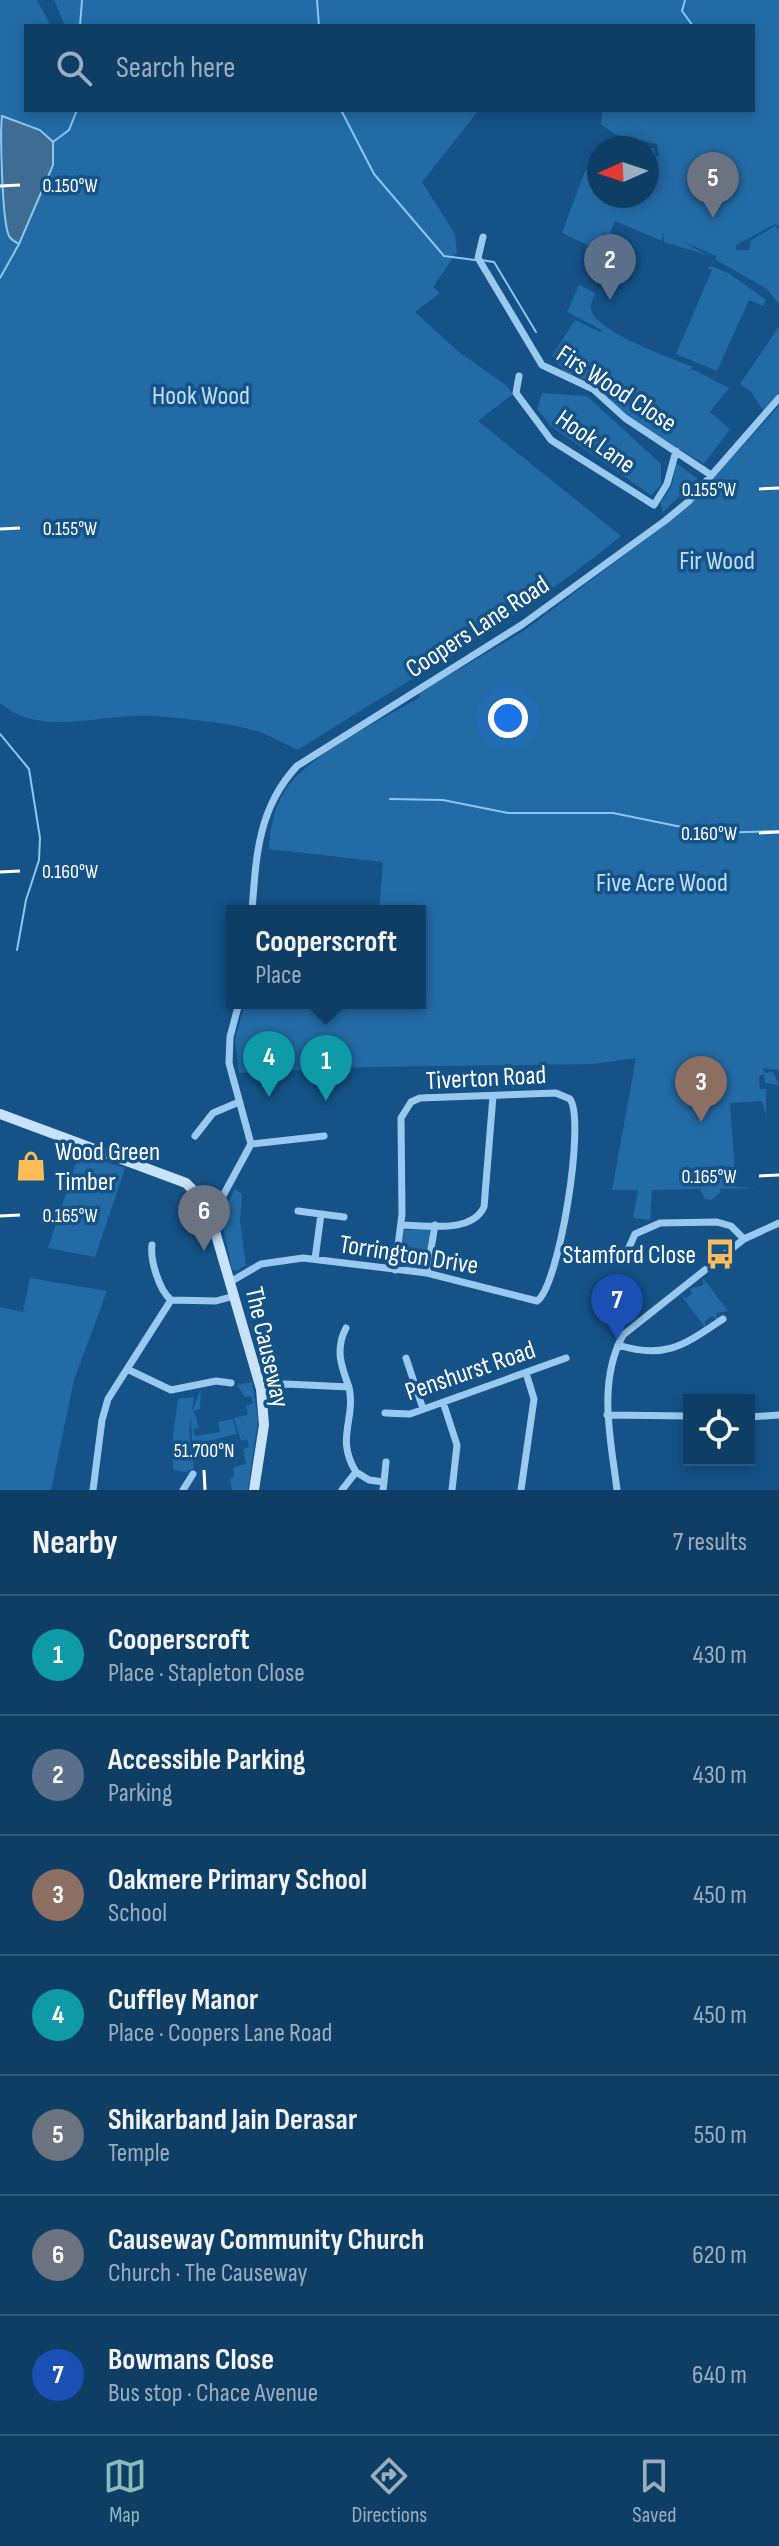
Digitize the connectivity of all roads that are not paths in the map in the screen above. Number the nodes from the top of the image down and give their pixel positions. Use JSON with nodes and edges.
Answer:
{"nodes":[{"id":1,"x":483,"y":237,"type":"dead end"},
{"id":2,"x":519,"y":376,"type":"dead end"},
{"id":3,"x":779,"y":398,"type":"edge"},
{"id":4,"x":676,"y":451,"type":"junction"},
{"id":5,"x":711,"y":475,"type":"junction"},
{"id":6,"x":253,"y":905,"type":"edge"},
{"id":7,"x":238,"y":1009,"type":"edge"},
{"id":8,"x":493,"y":1096,"type":"junction"},
{"id":9,"x":239,"y":1102,"type":"junction"},
{"id":10,"x":0,"y":1114,"type":"edge"},
{"id":11,"x":576,"y":1116,"type":"joint"},
{"id":12,"x":195,"y":1136,"type":"dead end"},
{"id":13,"x":324,"y":1136,"type":"dead end"},
{"id":14,"x":251,"y":1144,"type":"junction"},
{"id":15,"x":298,"y":1211,"type":"dead end"},
{"id":16,"x":321,"y":1214,"type":"junction"},
{"id":17,"x":212,"y":1216,"type":"junction"},
{"id":18,"x":344,"y":1217,"type":"dead end"},
{"id":19,"x":779,"y":1223,"type":"edge"},
{"id":20,"x":401,"y":1225,"type":"junction"},
{"id":21,"x":435,"y":1225,"type":"junction"},
{"id":22,"x":744,"y":1239,"type":"junction"},
{"id":23,"x":152,"y":1245,"type":"dead end"},
{"id":24,"x":627,"y":1252,"type":"dead end"},
{"id":25,"x":315,"y":1259,"type":"junction"},
{"id":26,"x":395,"y":1270,"type":"junction"},
{"id":27,"x":427,"y":1273,"type":"junction"},
{"id":28,"x":230,"y":1282,"type":"junction"},
{"id":29,"x":234,"y":1296,"type":"junction"},
{"id":30,"x":171,"y":1300,"type":"junction"},
{"id":31,"x":723,"y":1319,"type":"dead end"},
{"id":32,"x":346,"y":1328,"type":"dead end"},
{"id":33,"x":618,"y":1345,"type":"junction"},
{"id":34,"x":406,"y":1358,"type":"dead end"},
{"id":35,"x":566,"y":1358,"type":"dead end"},
{"id":36,"x":127,"y":1369,"type":"junction"},
{"id":37,"x":526,"y":1373,"type":"junction"},
{"id":38,"x":231,"y":1383,"type":"dead end"},
{"id":39,"x":349,"y":1387,"type":"junction"},
{"id":40,"x":261,"y":1389,"type":"junction"},
{"id":41,"x":443,"y":1402,"type":"junction"},
{"id":42,"x":423,"y":1409,"type":"junction"},
{"id":43,"x":385,"y":1413,"type":"dead end"},
{"id":44,"x":607,"y":1415,"type":"junction"},
{"id":45,"x":779,"y":1415,"type":"edge"},
{"id":46,"x":683,"y":1416,"type":"edge"},
{"id":47,"x":755,"y":1417,"type":"edge"},
{"id":48,"x":386,"y":1462,"type":"dead end"},
{"id":49,"x":356,"y":1472,"type":"junction"},
{"id":50,"x":193,"y":1474,"type":"dead end"},
{"id":51,"x":383,"y":1486,"type":"edge"},
{"id":52,"x":93,"y":1490,"type":"edge"},
{"id":53,"x":183,"y":1490,"type":"edge"},
{"id":54,"x":254,"y":1490,"type":"edge"},
{"id":55,"x":342,"y":1490,"type":"edge"},
{"id":56,"x":452,"y":1490,"type":"edge"},
{"id":57,"x":521,"y":1490,"type":"edge"},
{"id":58,"x":617,"y":1490,"type":"edge"}],
"edges":[{"from":1,"to":4,"type":"street","name":"Firs Wood Close"},
{"from":2,"to":4,"type":"street","name":"Hook Lane"},
{"from":3,"to":5,"type":"street","name":"Coopers Lane Road"},
{"from":4,"to":5,"type":"street","name":"Firs Wood Close"},
{"from":5,"to":6,"type":"street","name":"Coopers Lane Road"},
{"from":7,"to":9,"type":"street"},
{"from":8,"to":11,"type":"street","name":"Tiverton Road"},
{"from":8,"to":20,"type":"street","name":"Tiverton Road"},
{"from":8,"to":21,"type":"street"},
{"from":9,"to":12,"type":"street"},
{"from":9,"to":14,"type":"street"},
{"from":10,"to":17,"type":"main road"},
{"from":11,"to":27,"type":"street","name":"Torrington Drive"},
{"from":13,"to":14,"type":"street"},
{"from":14,"to":17,"type":"street"},
{"from":15,"to":16,"type":"street"},
{"from":16,"to":18,"type":"street"},
{"from":16,"to":25,"type":"street"},
{"from":17,"to":28,"type":"main road","name":"The Causeway"},
{"from":19,"to":22,"type":"street"},
{"from":20,"to":21,"type":"street"},
{"from":20,"to":26,"type":"street","name":"Tiverton Road"},
{"from":21,"to":27,"type":"street"},
{"from":22,"to":24,"type":"street"},
{"from":22,"to":33,"type":"street"},
{"from":23,"to":30,"type":"street"},
{"from":25,"to":26,"type":"street","name":"Torrington Drive"},
{"from":25,"to":28,"type":"street","name":"Torrington Drive"},
{"from":26,"to":27,"type":"street","name":"Torrington Drive"},
{"from":28,"to":29,"type":"main road","name":"The Causeway"},
{"from":29,"to":30,"type":"street"},
{"from":29,"to":40,"type":"main road","name":"The Causeway"},
{"from":30,"to":36,"type":"street"},
{"from":31,"to":33,"type":"street"},
{"from":32,"to":39,"type":"street"},
{"from":33,"to":44,"type":"street"},
{"from":34,"to":42,"type":"street"},
{"from":35,"to":37,"type":"street","name":"Penshurst Road"},
{"from":36,"to":38,"type":"street"},
{"from":36,"to":52,"type":"street"},
{"from":37,"to":41,"type":"street","name":"Penshurst Road"},
{"from":37,"to":57,"type":"street"},
{"from":39,"to":40,"type":"street"},
{"from":39,"to":49,"type":"street"},
{"from":40,"to":54,"type":"main road","name":"The Causeway"},
{"from":41,"to":42,"type":"street","name":"Penshurst Road"},
{"from":41,"to":56,"type":"street"},
{"from":42,"to":43,"type":"street","name":"Penshurst Road"},
{"from":44,"to":46,"type":"street"},
{"from":44,"to":58,"type":"street"},
{"from":45,"to":47,"type":"street"},
{"from":48,"to":51,"type":"street"},
{"from":49,"to":51,"type":"street"},
{"from":49,"to":55,"type":"street"},
{"from":50,"to":53,"type":"street"}]}
